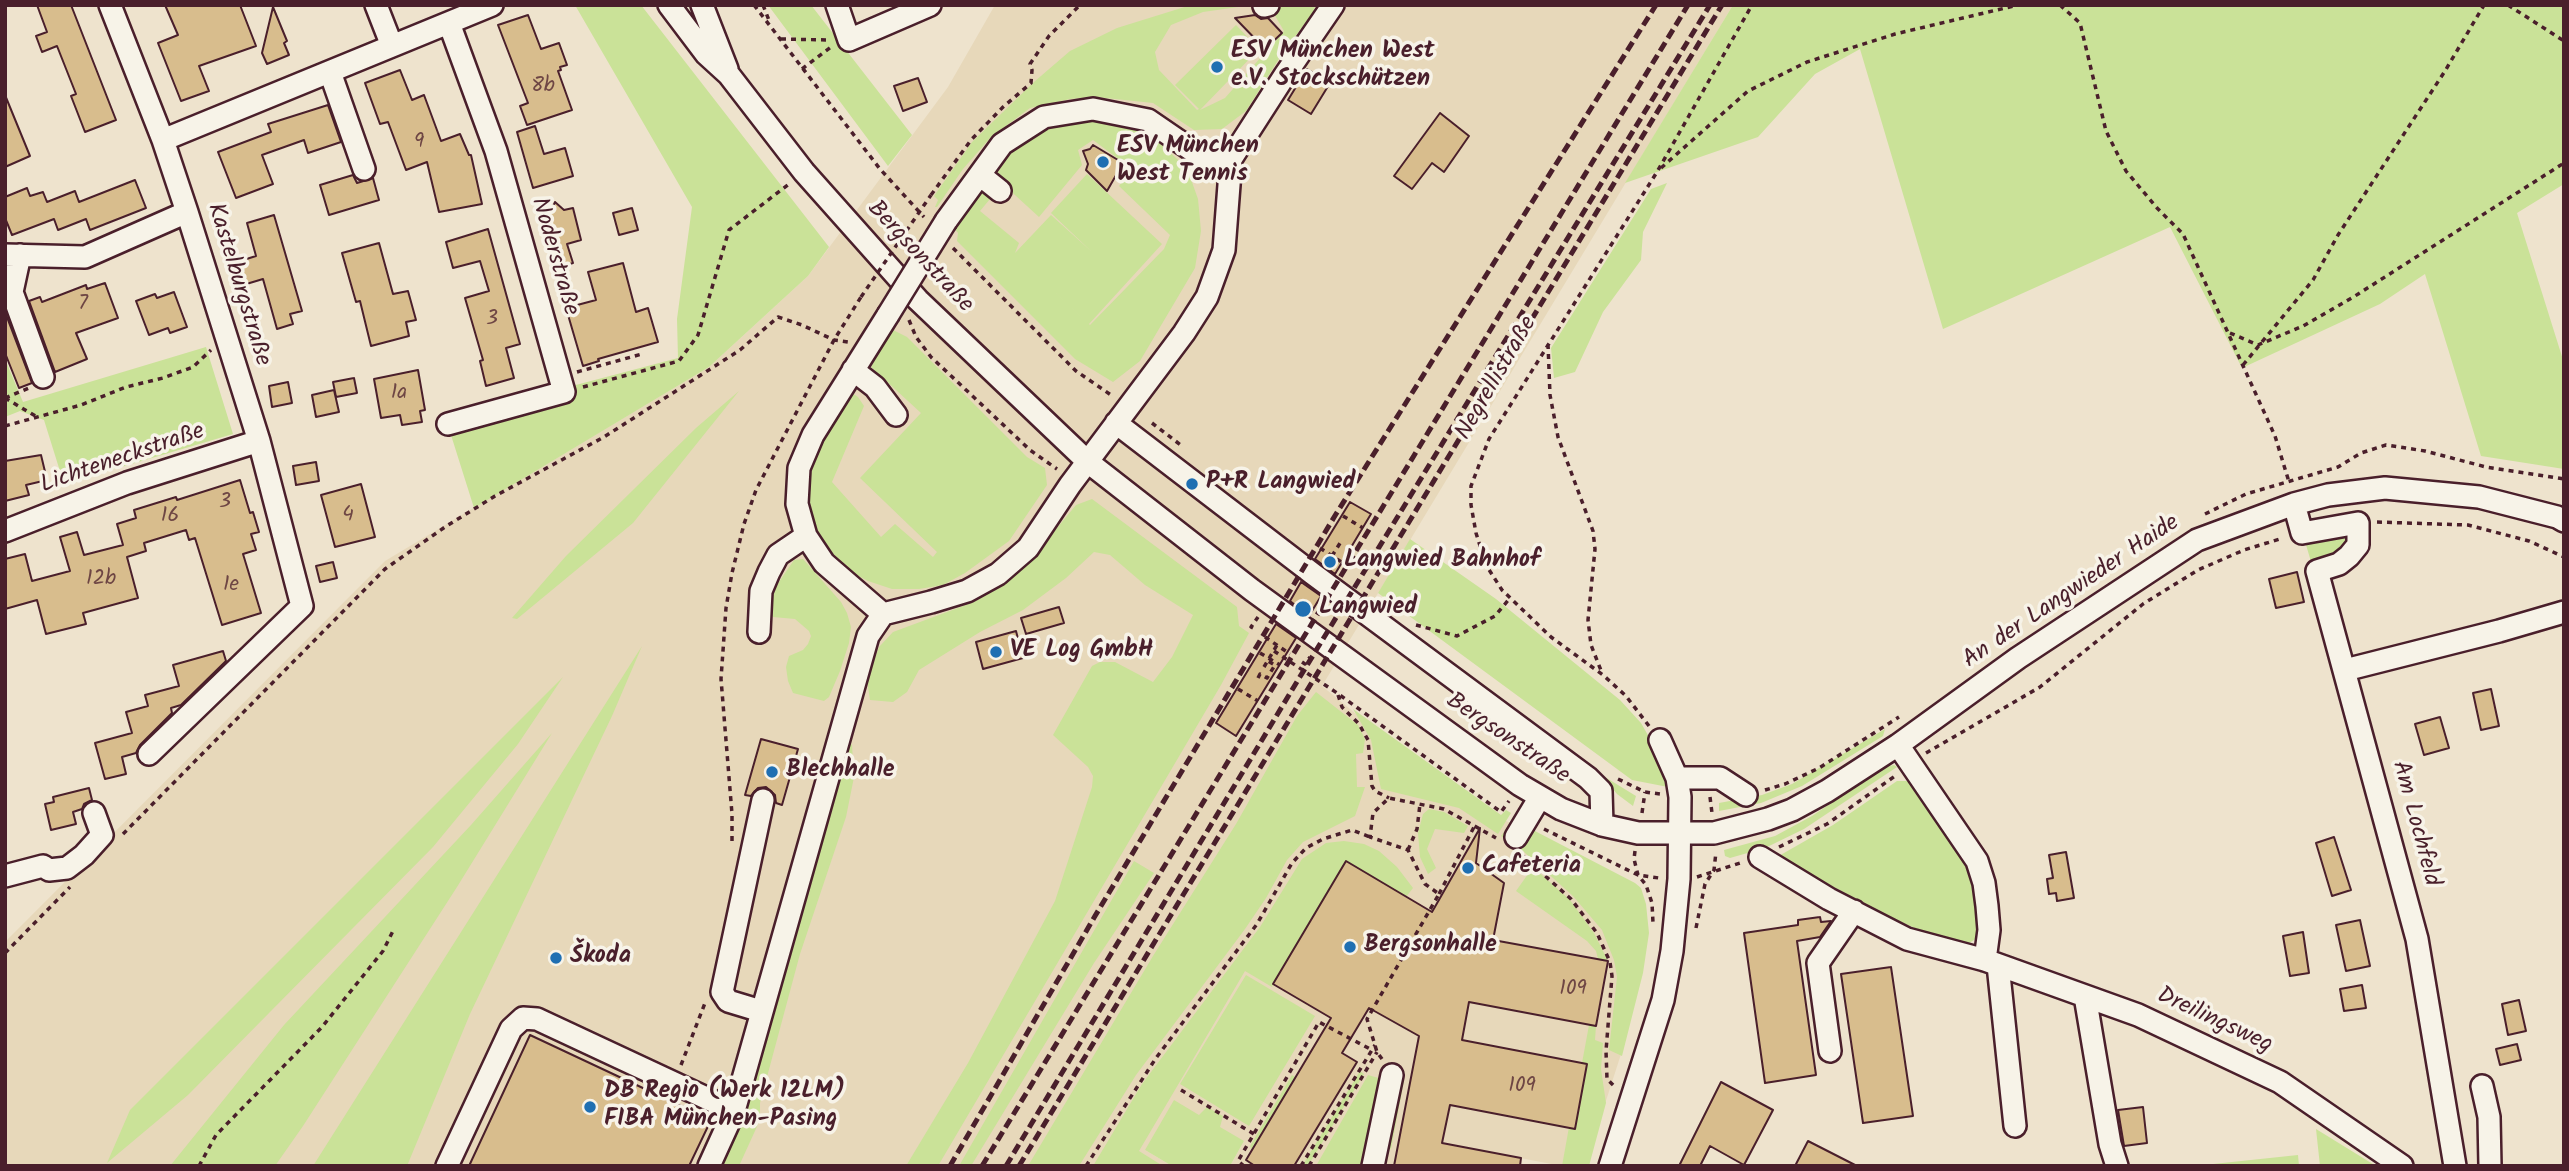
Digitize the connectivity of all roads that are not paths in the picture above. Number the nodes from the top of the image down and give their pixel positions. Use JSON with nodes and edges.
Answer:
{"nodes":[{"id":1,"x":110,"y":5,"type":"edge"},
{"id":2,"x":376,"y":5,"type":"edge"},
{"id":3,"x":492,"y":5,"type":"edge"},
{"id":4,"x":669,"y":5,"type":"edge"},
{"id":5,"x":702,"y":5,"type":"edge"},
{"id":6,"x":837,"y":5,"type":"edge"},
{"id":7,"x":930,"y":5,"type":"edge"},
{"id":8,"x":1333,"y":5,"type":"edge"},
{"id":9,"x":449,"y":23,"type":"junction"},
{"id":10,"x":392,"y":46,"type":"junction"},
{"id":11,"x":330,"y":72,"type":"junction"},
{"id":12,"x":729,"y":75,"type":"junction"},
{"id":13,"x":163,"y":140,"type":"junction"},
{"id":14,"x":1231,"y":159,"type":"junction"},
{"id":15,"x":364,"y":169,"type":"dead end"},
{"id":16,"x":980,"y":175,"type":"junction"},
{"id":17,"x":1000,"y":191,"type":"dead end"},
{"id":18,"x":187,"y":212,"type":"junction"},
{"id":19,"x":13,"y":255,"type":"edge"},
{"id":20,"x":853,"y":370,"type":"junction"},
{"id":21,"x":43,"y":377,"type":"dead end"},
{"id":22,"x":896,"y":415,"type":"dead end"},
{"id":23,"x":1122,"y":415,"type":"junction"},
{"id":24,"x":448,"y":425,"type":"dead end"},
{"id":25,"x":258,"y":441,"type":"junction"},
{"id":26,"x":1088,"y":462,"type":"junction"},
{"id":27,"x":2294,"y":504,"type":"junction"},
{"id":28,"x":2564,"y":521,"type":"edge"},
{"id":29,"x":5,"y":531,"type":"edge"},
{"id":30,"x":806,"y":536,"type":"junction"},
{"id":31,"x":2564,"y":612,"type":"edge"},
{"id":32,"x":883,"y":614,"type":"junction"},
{"id":33,"x":760,"y":632,"type":"dead end"},
{"id":34,"x":2346,"y":670,"type":"junction"},
{"id":35,"x":1660,"y":740,"type":"road end"},
{"id":36,"x":1898,"y":745,"type":"junction"},
{"id":37,"x":149,"y":754,"type":"dead end"},
{"id":38,"x":1679,"y":787,"type":"junction"},
{"id":39,"x":1746,"y":795,"type":"dead end"},
{"id":40,"x":1540,"y":797,"type":"junction"},
{"id":41,"x":764,"y":800,"type":"dead end"},
{"id":42,"x":94,"y":813,"type":"dead end"},
{"id":43,"x":1602,"y":825,"type":"junction"},
{"id":44,"x":1680,"y":835,"type":"junction"},
{"id":45,"x":1510,"y":842,"type":"road end"},
{"id":46,"x":1760,"y":857,"type":"road end"},
{"id":47,"x":5,"y":876,"type":"edge"},
{"id":48,"x":1854,"y":911,"type":"junction"},
{"id":49,"x":1992,"y":963,"type":"junction"},
{"id":50,"x":2085,"y":996,"type":"junction"},
{"id":51,"x":761,"y":1012,"type":"junction"},
{"id":52,"x":1830,"y":1051,"type":"dead end"},
{"id":53,"x":1392,"y":1075,"type":"road end"},
{"id":54,"x":2482,"y":1086,"type":"dead end"},
{"id":55,"x":734,"y":1111,"type":"junction"},
{"id":56,"x":2015,"y":1126,"type":"dead end"},
{"id":57,"x":447,"y":1166,"type":"edge"},
{"id":58,"x":709,"y":1166,"type":"edge"},
{"id":59,"x":1373,"y":1166,"type":"edge"},
{"id":60,"x":1609,"y":1166,"type":"edge"},
{"id":61,"x":2117,"y":1166,"type":"edge"},
{"id":62,"x":2402,"y":1166,"type":"edge"},
{"id":63,"x":2455,"y":1166,"type":"edge"},
{"id":64,"x":2490,"y":1166,"type":"edge"}],
"edges":[{"from":1,"to":13,"type":"street","name":"Kastelburgstraße"},
{"from":2,"to":10,"type":"street"},
{"from":3,"to":9,"type":"street"},
{"from":4,"to":12,"type":"street","name":"Bergsonstraße"},
{"from":5,"to":12,"type":"street","name":"Bergsonstraße"},
{"from":6,"to":7,"type":"street"},
{"from":8,"to":14,"type":"street"},
{"from":9,"to":10,"type":"street"},
{"from":9,"to":24,"type":"street","name":"Noderstraße"},
{"from":10,"to":11,"type":"street"},
{"from":11,"to":13,"type":"street"},
{"from":11,"to":15,"type":"street"},
{"from":12,"to":26,"type":"street","name":"Bergsonstraße"},
{"from":13,"to":18,"type":"street","name":"Kastelburgstraße"},
{"from":14,"to":16,"type":"street"},
{"from":14,"to":23,"type":"street"},
{"from":16,"to":17,"type":"street"},
{"from":16,"to":20,"type":"street","bridge":true},
{"from":18,"to":19,"type":"street"},
{"from":18,"to":25,"type":"street","name":"Kastelburgstraße"},
{"from":19,"to":21,"type":"street"},
{"from":20,"to":22,"type":"street"},
{"from":20,"to":30,"type":"street"},
{"from":23,"to":26,"type":"street"},
{"from":23,"to":43,"type":"street"},
{"from":25,"to":29,"type":"street","name":"Lichteneckstraße"},
{"from":25,"to":37,"type":"street","name":"Kastelburgstraße"},
{"from":26,"to":32,"type":"street"},
{"from":26,"to":40,"type":"street","name":"Bergsonstraße"},
{"from":27,"to":28,"type":"street","name":"An der Langwieder Haide"},
{"from":27,"to":34,"type":"street","name":"Am Lochfeld"},
{"from":27,"to":36,"type":"street","name":"An der Langwieder Haide"},
{"from":30,"to":32,"type":"street"},
{"from":30,"to":33,"type":"street"},
{"from":31,"to":34,"type":"street"},
{"from":32,"to":51,"type":"street"},
{"from":34,"to":63,"type":"street","name":"Am Lochfeld"},
{"from":35,"to":38,"type":"street"},
{"from":36,"to":44,"type":"street","name":"An der Langwieder Haide"},
{"from":36,"to":49,"type":"street"},
{"from":38,"to":39,"type":"street"},
{"from":38,"to":44,"type":"street"},
{"from":40,"to":43,"type":"street","name":"Bergsonstraße"},
{"from":40,"to":45,"type":"street"},
{"from":41,"to":51,"type":"street"},
{"from":42,"to":47,"type":"street"},
{"from":43,"to":44,"type":"street","name":"Bergsonstraße"},
{"from":44,"to":60,"type":"street"},
{"from":46,"to":48,"type":"street","name":"Dreilingsweg"},
{"from":48,"to":49,"type":"street","name":"Dreilingsweg"},
{"from":48,"to":52,"type":"street"},
{"from":49,"to":50,"type":"street","name":"Dreilingsweg"},
{"from":49,"to":56,"type":"street"},
{"from":50,"to":61,"type":"street"},
{"from":50,"to":62,"type":"street","name":"Dreilingsweg"},
{"from":51,"to":55,"type":"street"},
{"from":53,"to":59,"type":"street"},
{"from":54,"to":64,"type":"street"},
{"from":55,"to":57,"type":"street"},
{"from":55,"to":58,"type":"street"}]}
